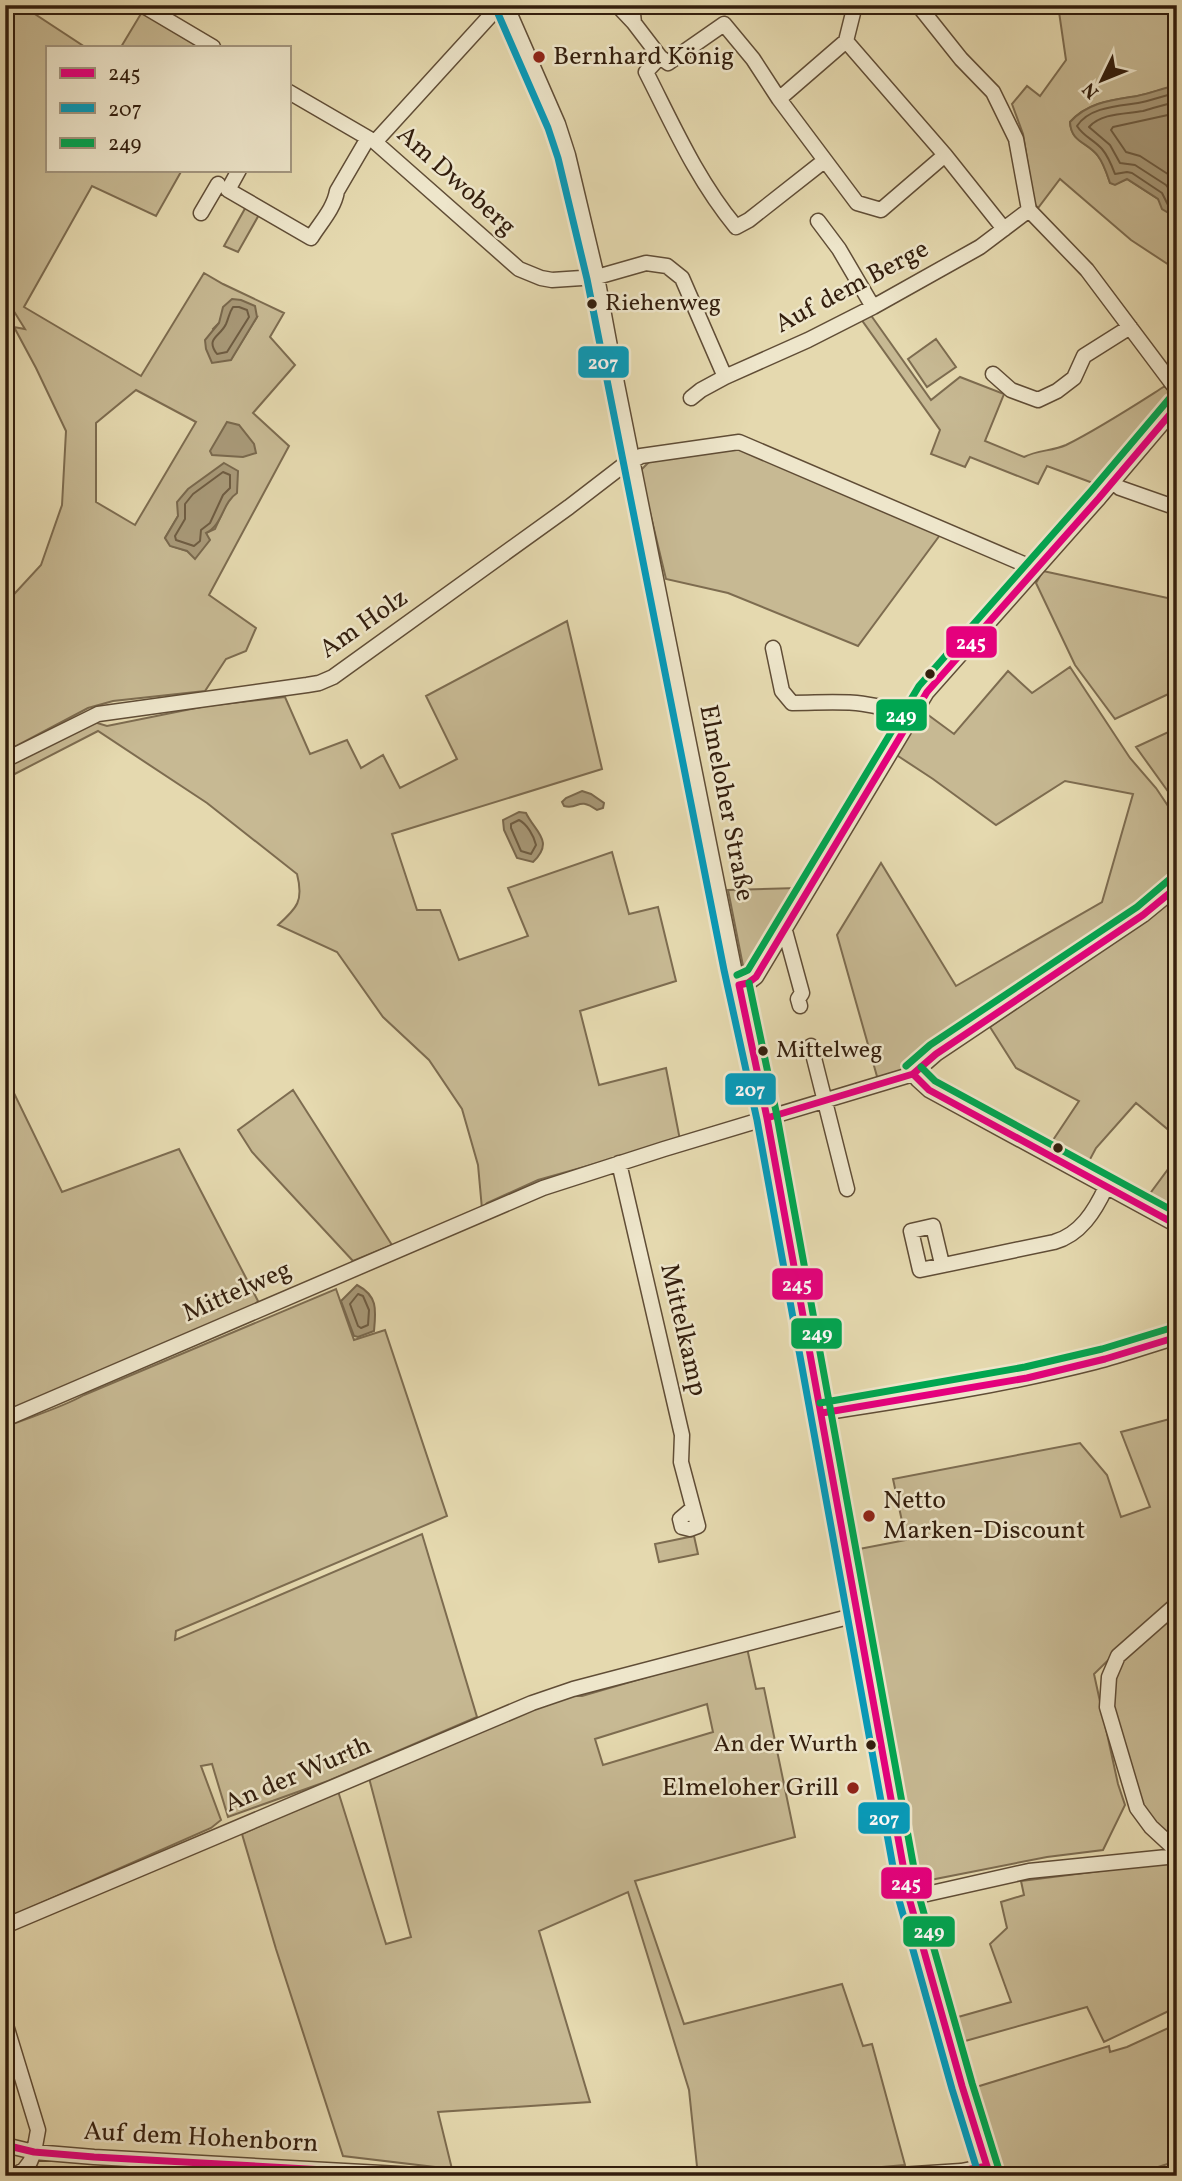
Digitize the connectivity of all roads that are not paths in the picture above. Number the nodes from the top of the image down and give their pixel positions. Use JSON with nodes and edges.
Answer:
{"nodes":[{"id":1,"x":142,"y":5,"type":"edge"},
{"id":2,"x":500,"y":5,"type":"edge"},
{"id":3,"x":506,"y":5,"type":"edge"},
{"id":4,"x":617,"y":5,"type":"edge"},
{"id":5,"x":632,"y":5,"type":"edge"},
{"id":6,"x":855,"y":5,"type":"edge"},
{"id":7,"x":918,"y":5,"type":"edge"},
{"id":8,"x":634,"y":23,"type":"junction"},
{"id":9,"x":846,"y":41,"type":"junction"},
{"id":10,"x":211,"y":46,"type":"edge"},
{"id":11,"x":660,"y":57,"type":"junction"},
{"id":12,"x":290,"y":93,"type":"edge"},
{"id":13,"x":779,"y":99,"type":"junction"},
{"id":14,"x":371,"y":140,"type":"junction"},
{"id":15,"x":945,"y":155,"type":"junction"},
{"id":16,"x":824,"y":161,"type":"junction"},
{"id":17,"x":237,"y":172,"type":"edge"},
{"id":18,"x":220,"y":186,"type":"junction"},
{"id":19,"x":1029,"y":210,"type":"junction"},
{"id":20,"x":201,"y":213,"type":"dead end"},
{"id":21,"x":818,"y":221,"type":"dead end"},
{"id":22,"x":1004,"y":229,"type":"junction"},
{"id":23,"x":597,"y":277,"type":"junction"},
{"id":24,"x":873,"y":307,"type":"junction"},
{"id":25,"x":1130,"y":327,"type":"junction"},
{"id":26,"x":993,"y":374,"type":"dead end"},
{"id":27,"x":725,"y":377,"type":"junction"},
{"id":28,"x":1177,"y":390,"type":"edge"},
{"id":29,"x":691,"y":398,"type":"dead end"},
{"id":30,"x":1177,"y":406,"type":"edge"},
{"id":31,"x":632,"y":457,"type":"junction"},
{"id":32,"x":1113,"y":482,"type":"junction"},
{"id":33,"x":1177,"y":508,"type":"edge"},
{"id":34,"x":1034,"y":572,"type":"junction"},
{"id":35,"x":773,"y":648,"type":"dead end"},
{"id":36,"x":909,"y":719,"type":"junction"},
{"id":37,"x":5,"y":760,"type":"edge"},
{"id":38,"x":1177,"y":887,"type":"edge"},
{"id":39,"x":784,"y":927,"type":"junction"},
{"id":40,"x":739,"y":985,"type":"junction"},
{"id":41,"x":800,"y":1006,"type":"dead end"},
{"id":42,"x":811,"y":1046,"type":"dead end"},
{"id":43,"x":914,"y":1074,"type":"junction"},
{"id":44,"x":826,"y":1101,"type":"junction"},
{"id":45,"x":767,"y":1118,"type":"junction"},
{"id":46,"x":619,"y":1163,"type":"junction"},
{"id":47,"x":1106,"y":1187,"type":"junction"},
{"id":48,"x":848,"y":1189,"type":"dead end"},
{"id":49,"x":1177,"y":1225,"type":"edge"},
{"id":50,"x":942,"y":1264,"type":"dead end"},
{"id":51,"x":1177,"y":1337,"type":"edge"},
{"id":52,"x":822,"y":1413,"type":"junction"},
{"id":53,"x":5,"y":1419,"type":"edge"},
{"id":54,"x":693,"y":1508,"type":"dead end"},
{"id":55,"x":1177,"y":1604,"type":"edge"},
{"id":56,"x":856,"y":1615,"type":"junction"},
{"id":57,"x":1177,"y":1854,"type":"edge"},
{"id":58,"x":909,"y":1898,"type":"junction"},
{"id":59,"x":5,"y":1926,"type":"edge"},
{"id":60,"x":5,"y":2022,"type":"edge"},
{"id":61,"x":5,"y":2145,"type":"edge"},
{"id":62,"x":34,"y":2152,"type":"junction"},
{"id":63,"x":988,"y":2171,"type":"edge"},
{"id":64,"x":12,"y":2176,"type":"edge"},
{"id":65,"x":436,"y":2176,"type":"edge"},
{"id":66,"x":884,"y":2176,"type":"edge"}],
"edges":[{"from":1,"to":10,"type":"street"},
{"from":2,"to":14,"type":"street"},
{"from":3,"to":23,"type":"street","name":"Elmeloher Straße"},
{"from":4,"to":8,"type":"street"},
{"from":5,"to":8,"type":"street"},
{"from":6,"to":9,"type":"street"},
{"from":7,"to":19,"type":"street"},
{"from":8,"to":11,"type":"street"},
{"from":9,"to":13,"type":"street"},
{"from":9,"to":15,"type":"street"},
{"from":11,"to":13,"type":"street"},
{"from":11,"to":16,"type":"street"},
{"from":12,"to":14,"type":"street","name":"Am Dwoberg"},
{"from":13,"to":16,"type":"street"},
{"from":14,"to":18,"type":"street"},
{"from":14,"to":23,"type":"street","name":"Am Dwoberg"},
{"from":15,"to":16,"type":"street"},
{"from":15,"to":22,"type":"street"},
{"from":17,"to":18,"type":"street"},
{"from":18,"to":20,"type":"street"},
{"from":19,"to":22,"type":"street","name":"Auf dem Berge"},
{"from":19,"to":25,"type":"street"},
{"from":21,"to":24,"type":"street"},
{"from":22,"to":24,"type":"street","name":"Auf dem Berge"},
{"from":23,"to":27,"type":"street","name":"Am Dwoberg"},
{"from":23,"to":31,"type":"street","name":"Elmeloher Straße"},
{"from":24,"to":27,"type":"street","name":"Auf dem Berge"},
{"from":25,"to":26,"type":"street"},
{"from":25,"to":28,"type":"street"},
{"from":27,"to":29,"type":"street","name":"Auf dem Berge"},
{"from":30,"to":32,"type":"street"},
{"from":31,"to":34,"type":"street"},
{"from":31,"to":37,"type":"street","name":"Am Holz"},
{"from":31,"to":40,"type":"street","name":"Elmeloher Straße"},
{"from":32,"to":33,"type":"street"},
{"from":32,"to":34,"type":"street"},
{"from":34,"to":36,"type":"street"},
{"from":35,"to":36,"type":"street"},
{"from":36,"to":39,"type":"street"},
{"from":38,"to":43,"type":"street"},
{"from":39,"to":40,"type":"street"},
{"from":39,"to":41,"type":"street"},
{"from":40,"to":45,"type":"street","name":"Elmeloher Straße"},
{"from":42,"to":44,"type":"street"},
{"from":43,"to":44,"type":"street","name":"Mittelweg"},
{"from":43,"to":47,"type":"street"},
{"from":44,"to":45,"type":"street","name":"Mittelweg"},
{"from":44,"to":48,"type":"street"},
{"from":45,"to":46,"type":"street","name":"Mittelweg"},
{"from":45,"to":52,"type":"street","name":"Elmeloher Straße"},
{"from":46,"to":53,"type":"street","name":"Mittelweg"},
{"from":46,"to":54,"type":"street","name":"Mittelkamp"},
{"from":47,"to":49,"type":"street"},
{"from":47,"to":50,"type":"street"},
{"from":51,"to":52,"type":"street"},
{"from":52,"to":56,"type":"street","name":"Elmeloher Straße"},
{"from":55,"to":57,"type":"street"},
{"from":56,"to":58,"type":"street","name":"Elmeloher Straße"},
{"from":56,"to":59,"type":"street","name":"An der Wurth"},
{"from":57,"to":58,"type":"street"},
{"from":58,"to":63,"type":"street","name":"Elmeloher Straße"},
{"from":60,"to":62,"type":"street"},
{"from":61,"to":62,"type":"street","name":"Auf dem Hohenborn"},
{"from":62,"to":64,"type":"street"},
{"from":62,"to":65,"type":"street","name":"Auf dem Hohenborn"},
{"from":63,"to":66,"type":"street"}]}
